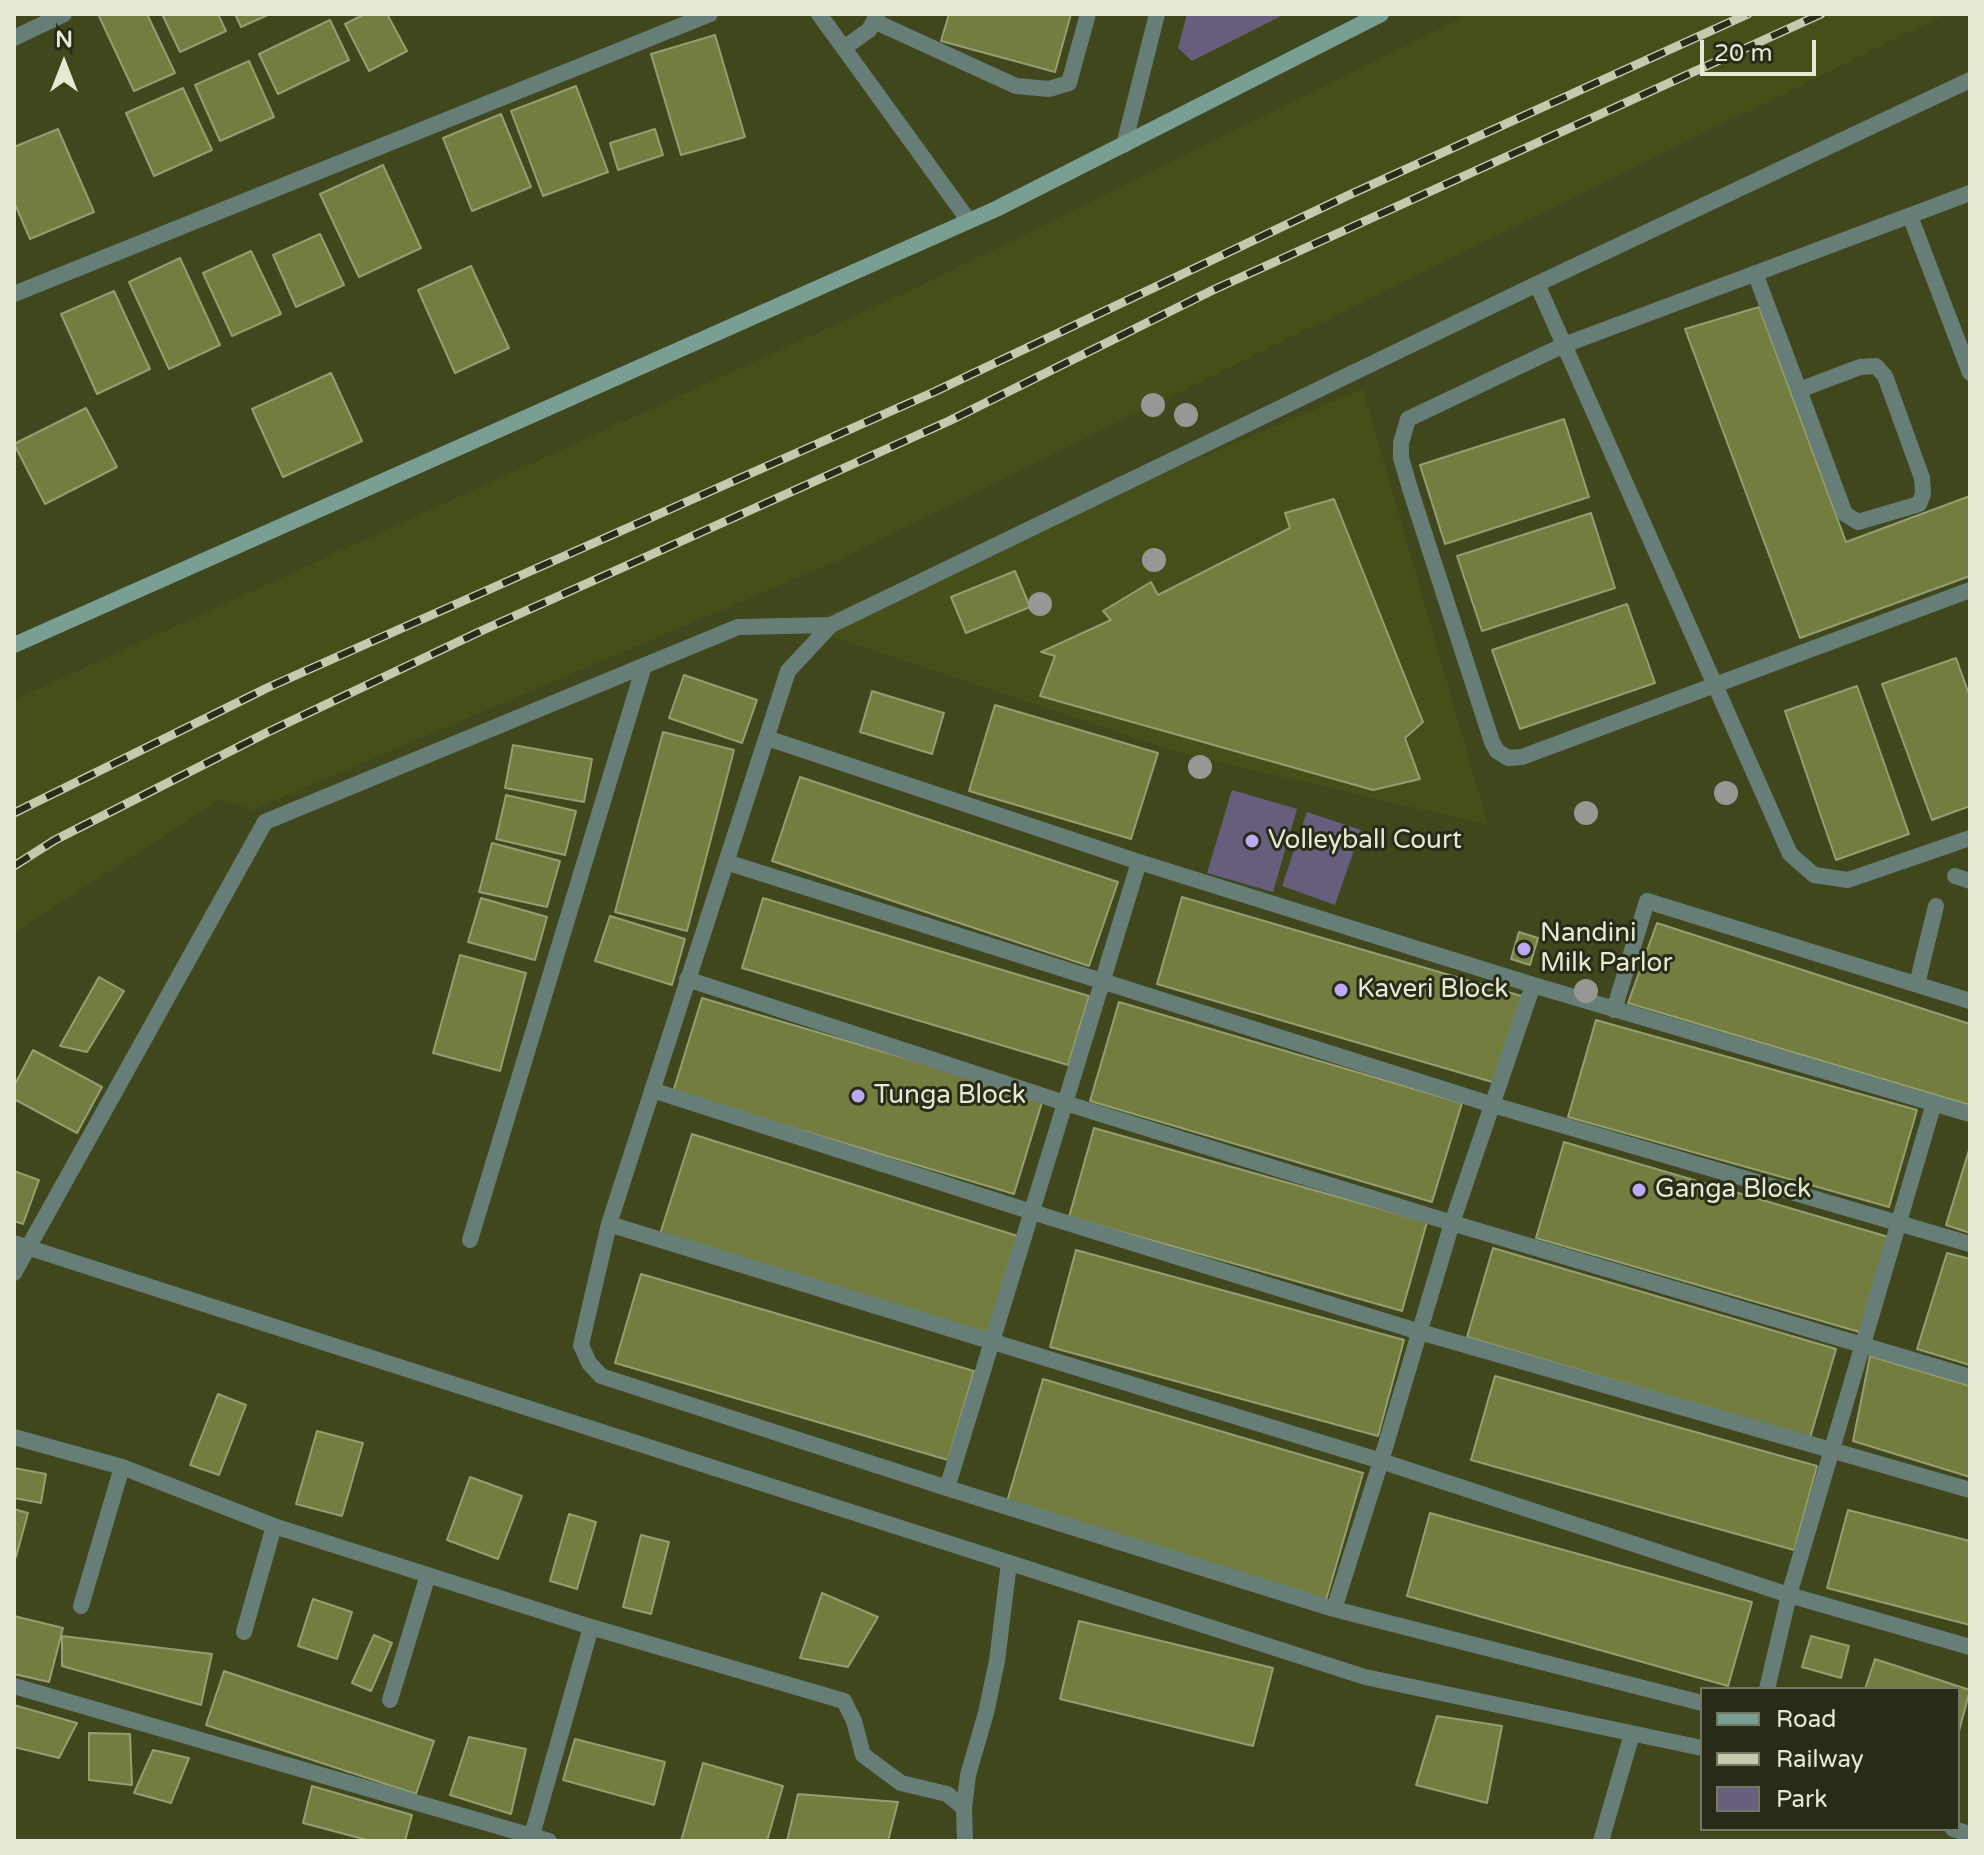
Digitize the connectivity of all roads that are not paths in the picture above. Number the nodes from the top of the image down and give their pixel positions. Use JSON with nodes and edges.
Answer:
{"nodes":[{"id":1,"x":64,"y":14,"type":"edge"},
{"id":2,"x":710,"y":14,"type":"edge"},
{"id":3,"x":819,"y":14,"type":"edge"},
{"id":4,"x":1088,"y":14,"type":"edge"},
{"id":5,"x":1157,"y":14,"type":"edge"},
{"id":6,"x":1381,"y":14,"type":"edge"},
{"id":7,"x":877,"y":18,"type":"edge"},
{"id":8,"x":14,"y":38,"type":"edge"},
{"id":9,"x":844,"y":48,"type":"junction"},
{"id":10,"x":1970,"y":80,"type":"edge"},
{"id":11,"x":1124,"y":145,"type":"junction"},
{"id":12,"x":1970,"y":193,"type":"edge"},
{"id":13,"x":1910,"y":216,"type":"junction"},
{"id":14,"x":969,"y":221,"type":"junction"},
{"id":15,"x":1755,"y":273,"type":"junction"},
{"id":16,"x":1537,"y":284,"type":"junction"},
{"id":17,"x":14,"y":294,"type":"edge"},
{"id":18,"x":1564,"y":345,"type":"junction"},
{"id":19,"x":1970,"y":373,"type":"edge"},
{"id":20,"x":1799,"y":390,"type":"junction"},
{"id":21,"x":1970,"y":590,"type":"edge"},
{"id":22,"x":831,"y":625,"type":"junction"},
{"id":23,"x":14,"y":645,"type":"edge"},
{"id":24,"x":644,"y":666,"type":"junction"},
{"id":25,"x":1715,"y":686,"type":"junction"},
{"id":26,"x":767,"y":738,"type":"junction"},
{"id":27,"x":1970,"y":838,"type":"edge"},
{"id":28,"x":726,"y":862,"type":"junction"},
{"id":29,"x":1139,"y":862,"type":"junction"},
{"id":30,"x":1936,"y":906,"type":"dead end"},
{"id":31,"x":687,"y":979,"type":"junction"},
{"id":32,"x":1102,"y":980,"type":"junction"},
{"id":33,"x":1917,"y":984,"type":"junction"},
{"id":34,"x":1533,"y":985,"type":"junction"},
{"id":35,"x":1970,"y":1001,"type":"edge"},
{"id":36,"x":1614,"y":1010,"type":"junction"},
{"id":37,"x":652,"y":1090,"type":"junction"},
{"id":38,"x":1065,"y":1103,"type":"junction"},
{"id":39,"x":1934,"y":1103,"type":"junction"},
{"id":40,"x":1493,"y":1105,"type":"junction"},
{"id":41,"x":1970,"y":1114,"type":"edge"},
{"id":42,"x":1032,"y":1212,"type":"junction"},
{"id":43,"x":1452,"y":1223,"type":"junction"},
{"id":44,"x":609,"y":1224,"type":"junction"},
{"id":45,"x":1898,"y":1224,"type":"junction"},
{"id":46,"x":470,"y":1240,"type":"dead end"},
{"id":47,"x":1970,"y":1244,"type":"edge"},
{"id":48,"x":20,"y":1245,"type":"edge"},
{"id":49,"x":14,"y":1273,"type":"edge"},
{"id":50,"x":1420,"y":1332,"type":"junction"},
{"id":51,"x":994,"y":1341,"type":"junction"},
{"id":52,"x":1862,"y":1343,"type":"junction"},
{"id":53,"x":1970,"y":1377,"type":"edge"},
{"id":54,"x":14,"y":1437,"type":"edge"},
{"id":55,"x":1831,"y":1450,"type":"junction"},
{"id":56,"x":1381,"y":1461,"type":"junction"},
{"id":57,"x":122,"y":1467,"type":"junction"},
{"id":58,"x":947,"y":1488,"type":"junction"},
{"id":59,"x":1970,"y":1490,"type":"edge"},
{"id":60,"x":274,"y":1526,"type":"junction"},
{"id":61,"x":1009,"y":1563,"type":"junction"},
{"id":62,"x":428,"y":1575,"type":"junction"},
{"id":63,"x":1789,"y":1595,"type":"junction"},
{"id":64,"x":81,"y":1606,"type":"dead end"},
{"id":65,"x":1334,"y":1609,"type":"junction"},
{"id":66,"x":591,"y":1627,"type":"junction"},
{"id":67,"x":244,"y":1632,"type":"dead end"},
{"id":68,"x":1970,"y":1647,"type":"edge"},
{"id":69,"x":14,"y":1686,"type":"edge"},
{"id":70,"x":1767,"y":1687,"type":"edge"},
{"id":71,"x":390,"y":1700,"type":"dead end"},
{"id":72,"x":1700,"y":1702,"type":"edge"},
{"id":73,"x":1632,"y":1734,"type":"junction"},
{"id":74,"x":1700,"y":1748,"type":"edge"},
{"id":75,"x":964,"y":1808,"type":"junction"},
{"id":76,"x":532,"y":1835,"type":"junction"},
{"id":77,"x":549,"y":1841,"type":"edge"},
{"id":78,"x":965,"y":1841,"type":"edge"},
{"id":79,"x":1601,"y":1841,"type":"edge"}],
"edges":[{"from":1,"to":8,"type":"street"},
{"from":2,"to":17,"type":"street"},
{"from":3,"to":9,"type":"street"},
{"from":4,"to":7,"type":"street"},
{"from":5,"to":11,"type":"street"},
{"from":6,"to":11,"type":"street"},
{"from":7,"to":9,"type":"street"},
{"from":9,"to":14,"type":"street"},
{"from":10,"to":16,"type":"street"},
{"from":11,"to":14,"type":"street"},
{"from":12,"to":13,"type":"street"},
{"from":13,"to":15,"type":"street"},
{"from":13,"to":19,"type":"street"},
{"from":14,"to":23,"type":"street"},
{"from":15,"to":18,"type":"street"},
{"from":15,"to":20,"type":"street"},
{"from":16,"to":18,"type":"street"},
{"from":16,"to":22,"type":"street"},
{"from":18,"to":25,"type":"street"},
{"from":18,"to":25,"type":"street"},
{"from":20,"to":20,"type":"street"},
{"from":21,"to":25,"type":"street"},
{"from":22,"to":24,"type":"street"},
{"from":22,"to":26,"type":"street"},
{"from":24,"to":46,"type":"street"},
{"from":24,"to":48,"type":"street"},
{"from":25,"to":27,"type":"street"},
{"from":26,"to":28,"type":"street"},
{"from":26,"to":29,"type":"street"},
{"from":28,"to":31,"type":"street"},
{"from":28,"to":32,"type":"street"},
{"from":29,"to":32,"type":"street"},
{"from":29,"to":34,"type":"street"},
{"from":30,"to":33,"type":"street"},
{"from":31,"to":37,"type":"street"},
{"from":31,"to":38,"type":"street"},
{"from":32,"to":38,"type":"street"},
{"from":32,"to":40,"type":"street"},
{"from":33,"to":35,"type":"street"},
{"from":33,"to":36,"type":"street"},
{"from":34,"to":36,"type":"street"},
{"from":34,"to":40,"type":"street"},
{"from":36,"to":39,"type":"street"},
{"from":37,"to":42,"type":"street"},
{"from":37,"to":44,"type":"street"},
{"from":38,"to":42,"type":"street"},
{"from":38,"to":43,"type":"street"},
{"from":39,"to":41,"type":"street"},
{"from":39,"to":45,"type":"street"},
{"from":40,"to":43,"type":"street"},
{"from":40,"to":45,"type":"street"},
{"from":42,"to":50,"type":"street"},
{"from":42,"to":51,"type":"street"},
{"from":43,"to":50,"type":"street"},
{"from":43,"to":52,"type":"street"},
{"from":44,"to":51,"type":"street"},
{"from":44,"to":58,"type":"street"},
{"from":45,"to":47,"type":"street"},
{"from":45,"to":52,"type":"street"},
{"from":48,"to":49,"type":"street"},
{"from":48,"to":61,"type":"street"},
{"from":50,"to":55,"type":"street"},
{"from":50,"to":56,"type":"street"},
{"from":51,"to":56,"type":"street"},
{"from":51,"to":58,"type":"street"},
{"from":52,"to":53,"type":"street"},
{"from":52,"to":55,"type":"street"},
{"from":54,"to":57,"type":"street"},
{"from":55,"to":59,"type":"street"},
{"from":55,"to":63,"type":"street"},
{"from":56,"to":63,"type":"street"},
{"from":56,"to":65,"type":"street"},
{"from":57,"to":60,"type":"street"},
{"from":57,"to":64,"type":"street"},
{"from":58,"to":65,"type":"street"},
{"from":60,"to":62,"type":"street"},
{"from":60,"to":67,"type":"street"},
{"from":61,"to":73,"type":"street"},
{"from":61,"to":75,"type":"street"},
{"from":62,"to":66,"type":"street"},
{"from":62,"to":71,"type":"street"},
{"from":63,"to":68,"type":"street"},
{"from":63,"to":70,"type":"street"},
{"from":65,"to":72,"type":"street"},
{"from":66,"to":75,"type":"street"},
{"from":66,"to":76,"type":"street"},
{"from":69,"to":76,"type":"street"},
{"from":73,"to":74,"type":"street"},
{"from":73,"to":79,"type":"street"},
{"from":75,"to":78,"type":"street"},
{"from":76,"to":77,"type":"street"}]}
